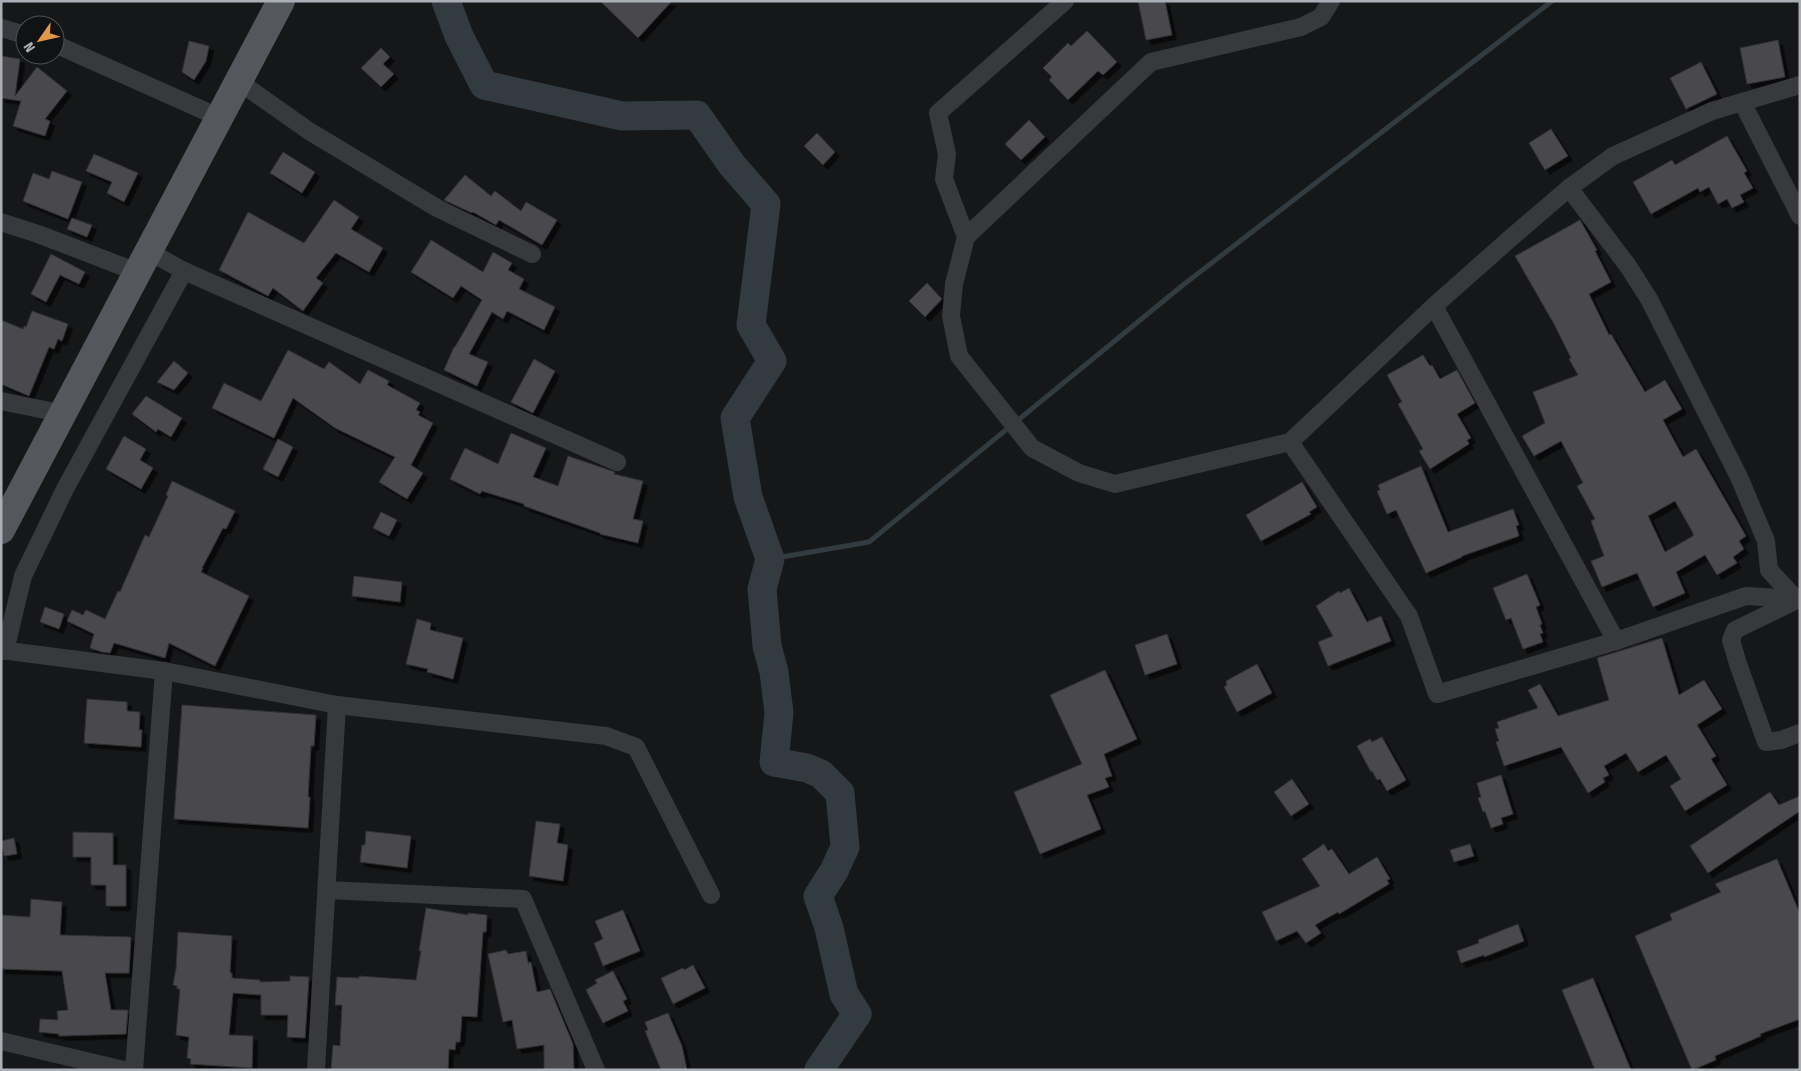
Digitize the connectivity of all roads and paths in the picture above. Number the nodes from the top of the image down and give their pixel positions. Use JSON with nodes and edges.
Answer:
{"nodes":[{"id":1,"x":264,"y":1,"type":"edge"},
{"id":2,"x":281,"y":1,"type":"edge"},
{"id":3,"x":1065,"y":1,"type":"edge"},
{"id":4,"x":1331,"y":1,"type":"edge"},
{"id":5,"x":1,"y":28,"type":"edge"},
{"id":6,"x":15,"y":32,"type":"edge"},
{"id":7,"x":65,"y":48,"type":"edge"},
{"id":8,"x":238,"y":81,"type":"junction"},
{"id":9,"x":1800,"y":85,"type":"edge"},
{"id":10,"x":1742,"y":102,"type":"junction"},
{"id":11,"x":206,"y":111,"type":"junction"},
{"id":12,"x":1569,"y":188,"type":"junction"},
{"id":13,"x":1800,"y":216,"type":"edge"},
{"id":14,"x":1,"y":222,"type":"edge"},
{"id":15,"x":966,"y":237,"type":"junction"},
{"id":16,"x":148,"y":251,"type":"junction"},
{"id":17,"x":532,"y":254,"type":"dead end"},
{"id":18,"x":124,"y":267,"type":"junction"},
{"id":19,"x":184,"y":271,"type":"junction"},
{"id":20,"x":1434,"y":306,"type":"junction"},
{"id":21,"x":1,"y":401,"type":"edge"},
{"id":22,"x":50,"y":411,"type":"junction"},
{"id":23,"x":1290,"y":442,"type":"junction"},
{"id":24,"x":617,"y":462,"type":"dead end"},
{"id":25,"x":1,"y":505,"type":"edge"},
{"id":26,"x":1,"y":530,"type":"edge"},
{"id":27,"x":1798,"y":599,"type":"edge"},
{"id":28,"x":1616,"y":642,"type":"junction"},
{"id":29,"x":3,"y":651,"type":"edge"},
{"id":30,"x":164,"y":671,"type":"junction"},
{"id":31,"x":337,"y":705,"type":"junction"},
{"id":32,"x":1800,"y":733,"type":"edge"},
{"id":33,"x":327,"y":890,"type":"junction"},
{"id":34,"x":711,"y":895,"type":"dead end"},
{"id":35,"x":1,"y":1040,"type":"edge"},
{"id":36,"x":124,"y":1070,"type":"edge"},
{"id":37,"x":134,"y":1070,"type":"edge"},
{"id":38,"x":316,"y":1070,"type":"edge"},
{"id":39,"x":596,"y":1070,"type":"edge"}],
"edges":[{"from":1,"to":11,"type":"main road"},
{"from":2,"to":8,"type":"main road"},
{"from":3,"to":15,"type":"street"},
{"from":4,"to":15,"type":"street"},
{"from":5,"to":6,"type":"street"},
{"from":7,"to":11,"type":"street"},
{"from":8,"to":16,"type":"main road"},
{"from":8,"to":17,"type":"street"},
{"from":9,"to":10,"type":"street"},
{"from":10,"to":12,"type":"street"},
{"from":10,"to":13,"type":"street"},
{"from":11,"to":18,"type":"main road"},
{"from":12,"to":20,"type":"street"},
{"from":12,"to":27,"type":"street"},
{"from":14,"to":18,"type":"street"},
{"from":15,"to":23,"type":"street"},
{"from":16,"to":19,"type":"street"},
{"from":16,"to":26,"type":"main road"},
{"from":18,"to":22,"type":"main road"},
{"from":19,"to":24,"type":"street"},
{"from":19,"to":29,"type":"street"},
{"from":20,"to":23,"type":"street"},
{"from":20,"to":28,"type":"street"},
{"from":21,"to":22,"type":"street"},
{"from":22,"to":25,"type":"main road"},
{"from":23,"to":28,"type":"street"},
{"from":27,"to":28,"type":"street"},
{"from":27,"to":32,"type":"street"},
{"from":29,"to":30,"type":"street"},
{"from":30,"to":31,"type":"street"},
{"from":30,"to":37,"type":"street"},
{"from":31,"to":33,"type":"street"},
{"from":31,"to":34,"type":"street"},
{"from":33,"to":38,"type":"street"},
{"from":33,"to":39,"type":"street"},
{"from":35,"to":36,"type":"street"}]}
